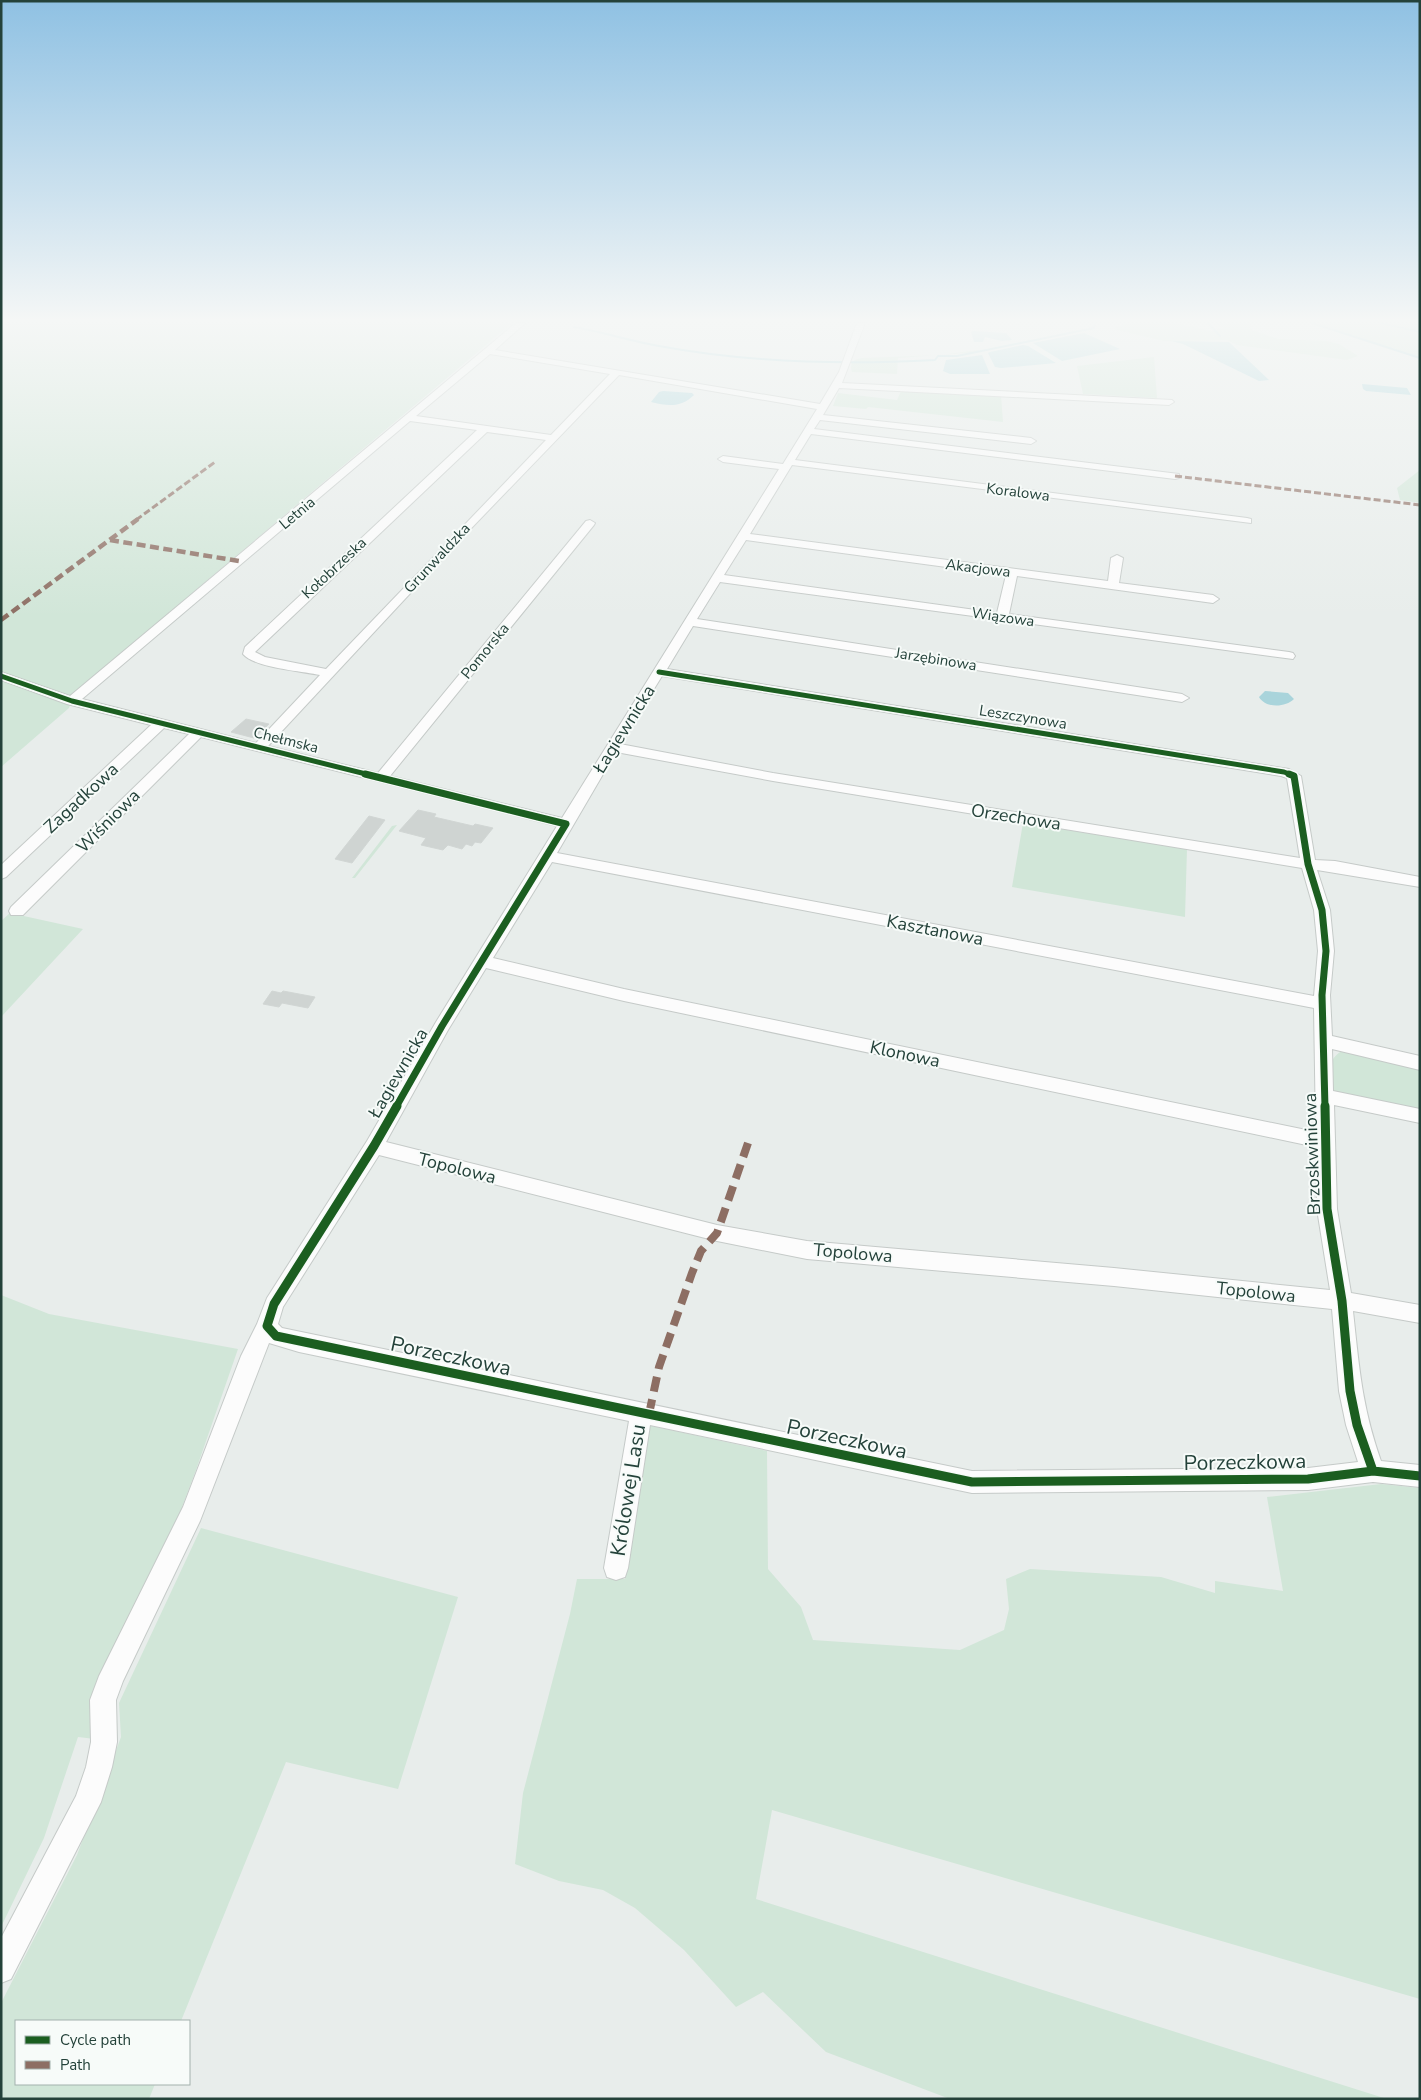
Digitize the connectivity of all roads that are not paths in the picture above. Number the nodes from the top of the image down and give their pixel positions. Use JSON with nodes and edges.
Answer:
{"nodes":[{"id":1,"x":405,"y":421,"type":"edge"},
{"id":2,"x":429,"y":421,"type":"edge"},
{"id":3,"x":572,"y":421,"type":"edge"},
{"id":4,"x":815,"y":421,"type":"edge"},
{"id":5,"x":886,"y":421,"type":"edge"},
{"id":6,"x":484,"y":429,"type":"junction"},
{"id":7,"x":809,"y":431,"type":"junction"},
{"id":8,"x":552,"y":438,"type":"junction"},
{"id":9,"x":1032,"y":441,"type":"dead end"},
{"id":10,"x":723,"y":459,"type":"dead end"},
{"id":11,"x":788,"y":465,"type":"junction"},
{"id":12,"x":1175,"y":476,"type":"dead end"},
{"id":13,"x":1246,"y":521,"type":"dead end"},
{"id":14,"x":590,"y":524,"type":"dead end"},
{"id":15,"x":743,"y":536,"type":"junction"},
{"id":16,"x":1117,"y":558,"type":"dead end"},
{"id":17,"x":1012,"y":572,"type":"junction"},
{"id":18,"x":718,"y":578,"type":"junction"},
{"id":19,"x":1113,"y":585,"type":"junction"},
{"id":20,"x":1213,"y":599,"type":"dead end"},
{"id":21,"x":1002,"y":617,"type":"junction"},
{"id":22,"x":690,"y":622,"type":"junction"},
{"id":23,"x":1289,"y":656,"type":"dead end"},
{"id":24,"x":329,"y":672,"type":"junction"},
{"id":25,"x":659,"y":672,"type":"junction"},
{"id":26,"x":5,"y":680,"type":"edge"},
{"id":27,"x":1182,"y":698,"type":"dead end"},
{"id":28,"x":72,"y":701,"type":"junction"},
{"id":29,"x":161,"y":723,"type":"junction"},
{"id":30,"x":198,"y":732,"type":"junction"},
{"id":31,"x":259,"y":747,"type":"junction"},
{"id":32,"x":612,"y":748,"type":"junction"},
{"id":33,"x":381,"y":778,"type":"junction"},
{"id":34,"x":566,"y":824,"type":"junction"},
{"id":35,"x":548,"y":856,"type":"junction"},
{"id":36,"x":1308,"y":864,"type":"junction"},
{"id":37,"x":1,"y":874,"type":"edge"},
{"id":38,"x":1420,"y":882,"type":"edge"},
{"id":39,"x":17,"y":911,"type":"dead end"},
{"id":40,"x":484,"y":962,"type":"junction"},
{"id":41,"x":1322,"y":1004,"type":"junction"},
{"id":42,"x":1324,"y":1041,"type":"junction"},
{"id":43,"x":1420,"y":1062,"type":"edge"},
{"id":44,"x":1325,"y":1096,"type":"junction"},
{"id":45,"x":1420,"y":1116,"type":"edge"},
{"id":46,"x":1327,"y":1142,"type":"junction"},
{"id":47,"x":374,"y":1146,"type":"junction"},
{"id":48,"x":1342,"y":1301,"type":"junction"},
{"id":49,"x":1420,"y":1314,"type":"edge"},
{"id":50,"x":271,"y":1331,"type":"junction"},
{"id":51,"x":641,"y":1412,"type":"junction"},
{"id":52,"x":1373,"y":1471,"type":"junction"},
{"id":53,"x":1420,"y":1476,"type":"edge"},
{"id":54,"x":616,"y":1568,"type":"dead end"},
{"id":55,"x":1,"y":1969,"type":"edge"}],
"edges":[{"from":1,"to":28,"type":"street","name":"Letnia"},
{"from":2,"to":6,"type":"street"},
{"from":3,"to":8,"type":"street","name":"Grunwaldzka"},
{"from":4,"to":7,"type":"street","name":"Łagiewnicka"},
{"from":5,"to":9,"type":"street"},
{"from":6,"to":8,"type":"street"},
{"from":6,"to":24,"type":"street","name":"Kołobrzeska"},
{"from":7,"to":11,"type":"street","name":"Łagiewnicka"},
{"from":7,"to":12,"type":"street"},
{"from":8,"to":24,"type":"street","name":"Grunwaldzka"},
{"from":10,"to":11,"type":"street","name":"Koralowa"},
{"from":11,"to":13,"type":"street","name":"Koralowa"},
{"from":11,"to":15,"type":"street","name":"Łagiewnicka"},
{"from":14,"to":33,"type":"street","name":"Pomorska"},
{"from":15,"to":17,"type":"street","name":"Akacjowa"},
{"from":15,"to":18,"type":"street","name":"Łagiewnicka"},
{"from":16,"to":19,"type":"street"},
{"from":17,"to":19,"type":"street","name":"Akacjowa"},
{"from":17,"to":21,"type":"street"},
{"from":18,"to":21,"type":"street","name":"Wiązowa"},
{"from":18,"to":22,"type":"street","name":"Łagiewnicka"},
{"from":19,"to":20,"type":"street","name":"Akacjowa"},
{"from":21,"to":23,"type":"street","name":"Wiązowa"},
{"from":22,"to":25,"type":"street","name":"Łagiewnicka"},
{"from":22,"to":27,"type":"street","name":"Jarzębinowa"},
{"from":24,"to":31,"type":"street","name":"Grunwaldzka"},
{"from":25,"to":32,"type":"street","name":"Łagiewnicka"},
{"from":25,"to":36,"type":"street","name":"Leszczynowa"},
{"from":26,"to":28,"type":"street","name":"Chełmska"},
{"from":28,"to":29,"type":"street","name":"Chełmska"},
{"from":29,"to":30,"type":"street","name":"Chełmska"},
{"from":29,"to":37,"type":"street","name":"Zagadkowa"},
{"from":30,"to":31,"type":"street","name":"Chełmska"},
{"from":30,"to":39,"type":"street","name":"Wiśniowa"},
{"from":31,"to":33,"type":"street","name":"Chełmska"},
{"from":32,"to":34,"type":"street","name":"Łagiewnicka"},
{"from":32,"to":36,"type":"street","name":"Orzechowa"},
{"from":33,"to":34,"type":"street","name":"Chełmska"},
{"from":34,"to":35,"type":"street","name":"Łagiewnicka"},
{"from":35,"to":40,"type":"street","name":"Łagiewnicka"},
{"from":35,"to":41,"type":"street","name":"Kasztanowa"},
{"from":36,"to":38,"type":"street","name":"Orzechowa"},
{"from":36,"to":41,"type":"street","name":"Brzoskwiniowa"},
{"from":40,"to":46,"type":"street","name":"Klonowa"},
{"from":40,"to":47,"type":"street","name":"Łagiewnicka"},
{"from":41,"to":42,"type":"street","name":"Brzoskwiniowa"},
{"from":42,"to":43,"type":"street"},
{"from":42,"to":44,"type":"street","name":"Brzoskwiniowa"},
{"from":44,"to":45,"type":"street"},
{"from":44,"to":46,"type":"street","name":"Brzoskwiniowa"},
{"from":46,"to":48,"type":"street","name":"Brzoskwiniowa"},
{"from":47,"to":48,"type":"street","name":"Topolowa"},
{"from":47,"to":50,"type":"street","name":"Łagiewnicka"},
{"from":48,"to":49,"type":"street","name":"Topolowa"},
{"from":48,"to":52,"type":"street","name":"Brzoskwiniowa"},
{"from":50,"to":51,"type":"street","name":"Porzeczkowa"},
{"from":50,"to":55,"type":"street","name":"Łagiewnicka"},
{"from":51,"to":52,"type":"street","name":"Porzeczkowa"},
{"from":51,"to":54,"type":"street","name":"Królowej Lasu"},
{"from":52,"to":53,"type":"street","name":"Porzeczkowa"}]}
